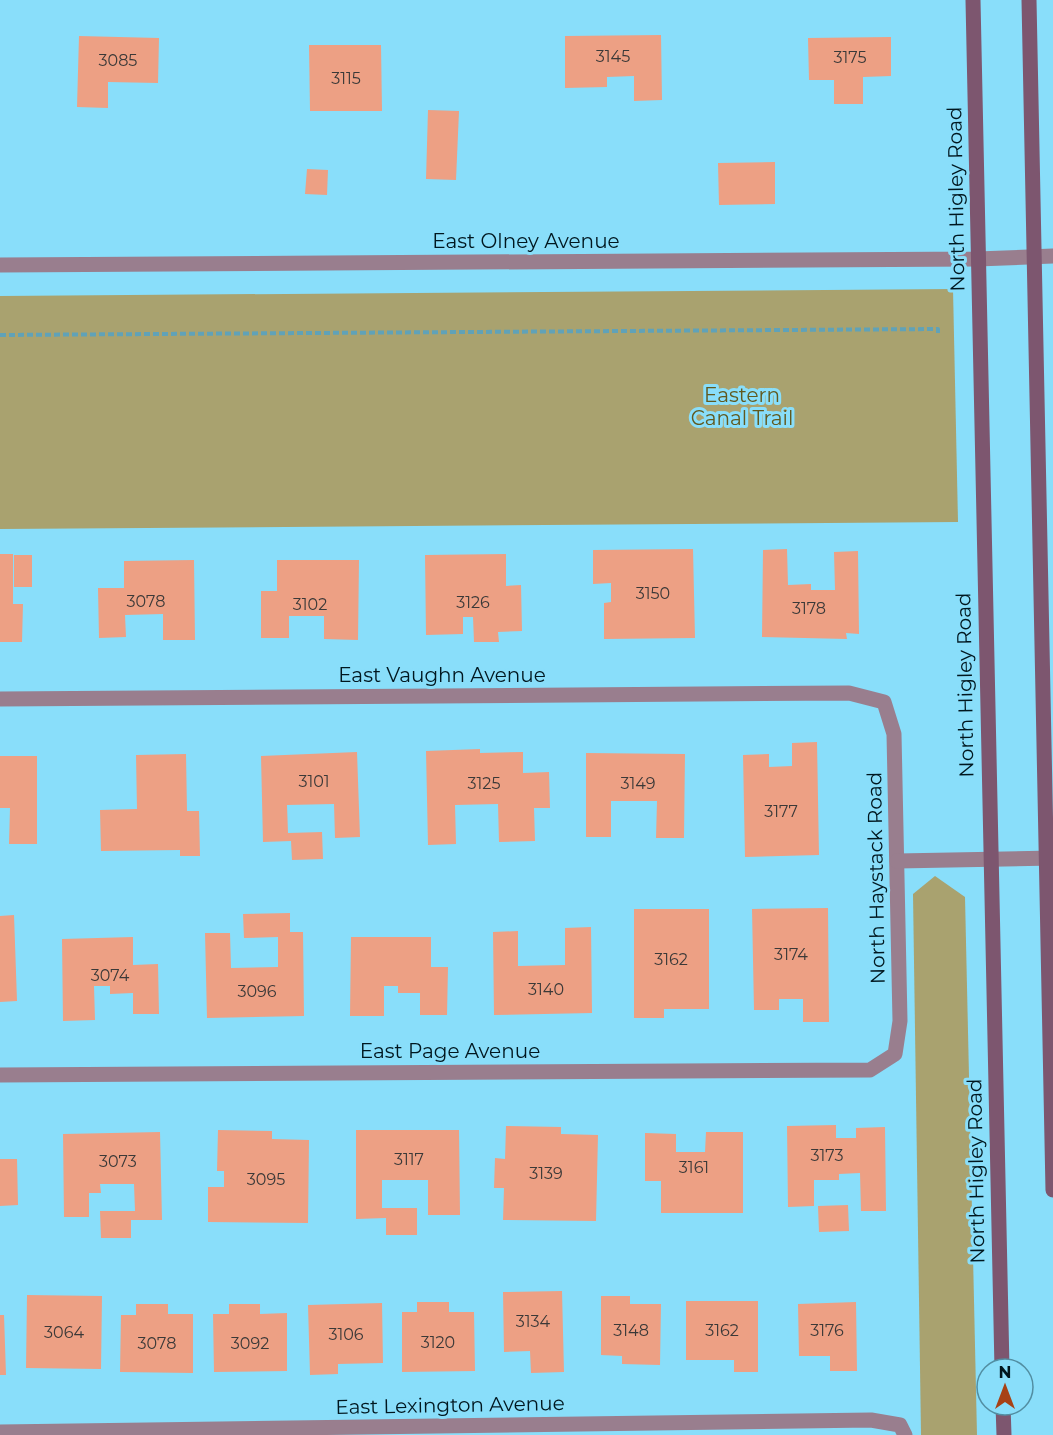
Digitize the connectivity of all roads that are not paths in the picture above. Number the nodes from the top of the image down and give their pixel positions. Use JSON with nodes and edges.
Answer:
{"nodes":[{"id":1,"x":973,"y":0,"type":"edge"},
{"id":2,"x":1029,"y":0,"type":"edge"},
{"id":3,"x":1053,"y":256,"type":"edge"},
{"id":4,"x":1036,"y":257,"type":"junction"},
{"id":5,"x":978,"y":259,"type":"junction"},
{"id":6,"x":0,"y":265,"type":"edge"},
{"id":7,"x":0,"y":699,"type":"edge"},
{"id":8,"x":884,"y":702,"type":"joint"},
{"id":9,"x":989,"y":858,"type":"junction"},
{"id":10,"x":1050,"y":858,"type":"edge"},
{"id":11,"x":897,"y":861,"type":"junction"},
{"id":12,"x":895,"y":1054,"type":"joint"},
{"id":13,"x":0,"y":1075,"type":"edge"},
{"id":14,"x":1053,"y":1190,"type":"edge"},
{"id":15,"x":1002,"y":1357,"type":"edge"},
{"id":16,"x":1003,"y":1417,"type":"edge"},
{"id":17,"x":903,"y":1430,"type":"edge"},
{"id":18,"x":0,"y":1432,"type":"edge"},
{"id":19,"x":1004,"y":1435,"type":"edge"}],
"edges":[{"from":1,"to":5,"type":"main road","name":"North Higley Road"},
{"from":2,"to":4,"type":"main road"},
{"from":3,"to":4,"type":"street","name":"East Olney Avenue"},
{"from":4,"to":5,"type":"street","name":"East Olney Avenue"},
{"from":4,"to":10,"type":"main road"},
{"from":5,"to":6,"type":"street","name":"East Olney Avenue"},
{"from":5,"to":9,"type":"main road","name":"North Higley Road"},
{"from":7,"to":8,"type":"street","name":"East Vaughn Avenue"},
{"from":8,"to":11,"type":"street","name":"North Haystack Road"},
{"from":9,"to":10,"type":"street"},
{"from":9,"to":11,"type":"street"},
{"from":9,"to":15,"type":"main road","name":"North Higley Road"},
{"from":10,"to":14,"type":"main road"},
{"from":11,"to":12,"type":"street","name":"North Haystack Road"},
{"from":12,"to":13,"type":"street","name":"East Page Avenue"},
{"from":16,"to":19,"type":"main road"},
{"from":17,"to":18,"type":"street","name":"East Lexington Avenue"}]}
